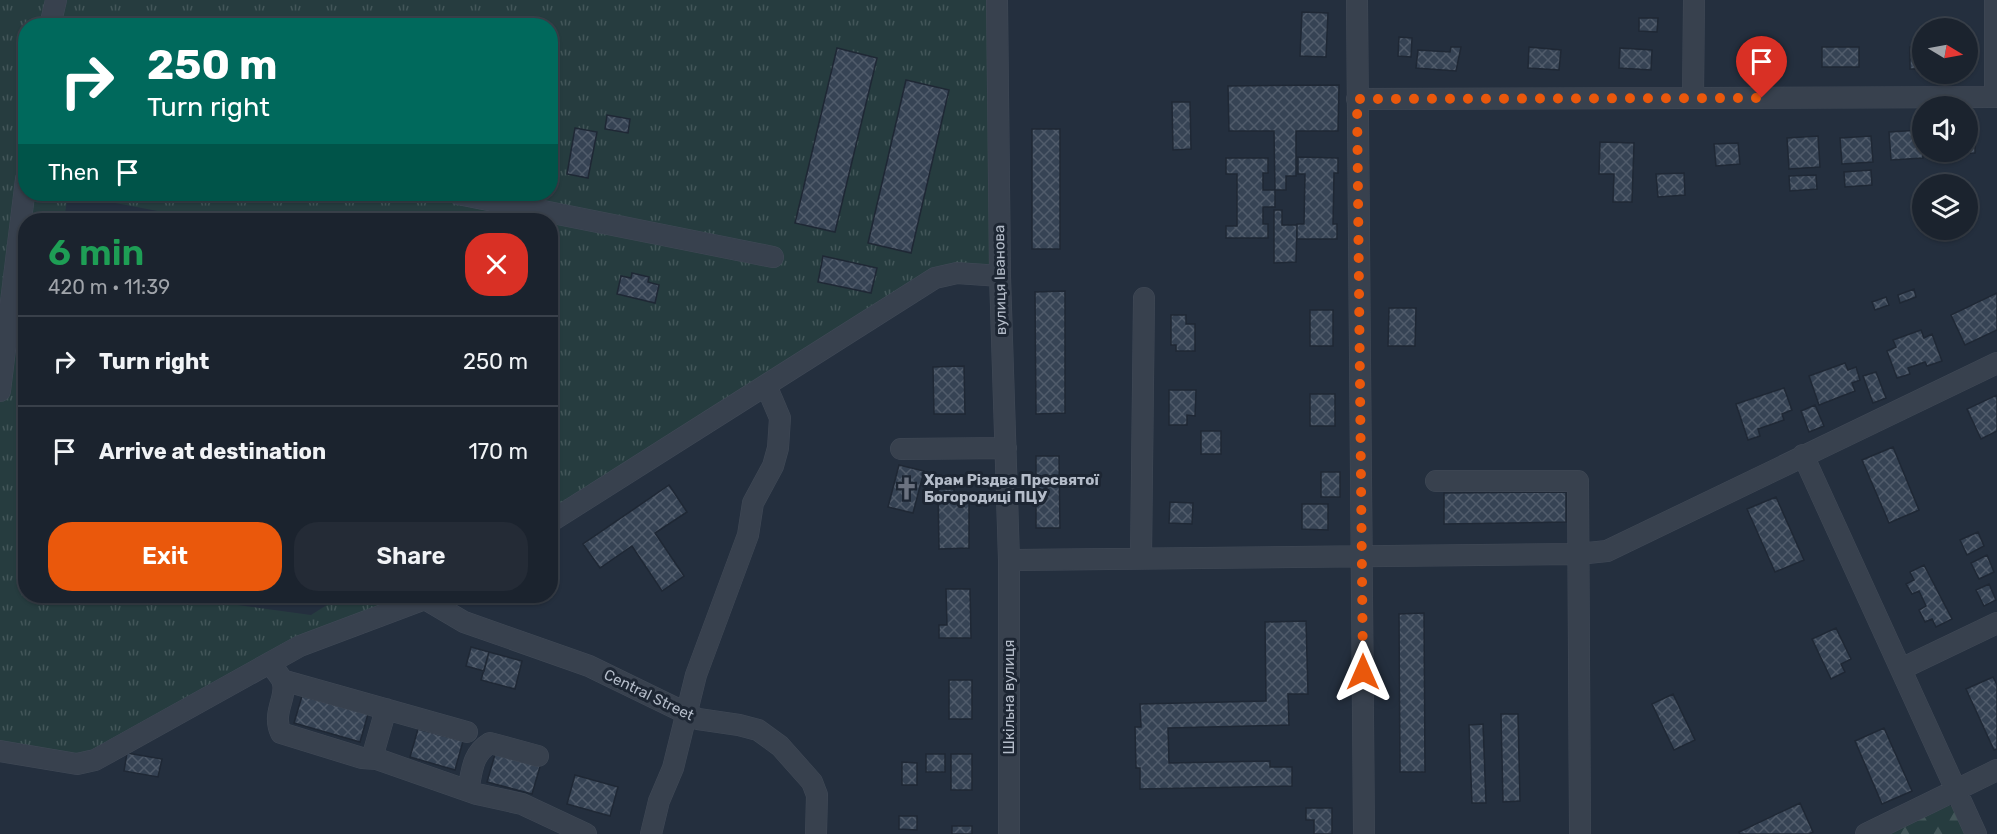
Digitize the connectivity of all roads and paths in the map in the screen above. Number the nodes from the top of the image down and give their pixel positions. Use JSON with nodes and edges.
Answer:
{"nodes":[{"id":1,"x":56,"y":0,"type":"edge"},
{"id":2,"x":997,"y":0,"type":"edge"},
{"id":3,"x":1357,"y":0,"type":"edge"},
{"id":4,"x":1694,"y":0,"type":"edge"},
{"id":5,"x":1995,"y":0,"type":"edge"},
{"id":6,"x":53,"y":18,"type":"edge"},
{"id":7,"x":1996,"y":97,"type":"edge"},
{"id":8,"x":1357,"y":99,"type":"junction"},
{"id":9,"x":1693,"y":99,"type":"junction"},
{"id":10,"x":493,"y":201,"type":"edge"},
{"id":11,"x":553,"y":213,"type":"edge"},
{"id":12,"x":558,"y":214,"type":"edge"},
{"id":13,"x":18,"y":243,"type":"edge"},
{"id":14,"x":773,"y":257,"type":"dead end"},
{"id":15,"x":1000,"y":276,"type":"junction"},
{"id":16,"x":1144,"y":298,"type":"dead end"},
{"id":17,"x":1997,"y":363,"type":"edge"},
{"id":18,"x":766,"y":385,"type":"junction"},
{"id":19,"x":0,"y":386,"type":"edge"},
{"id":20,"x":0,"y":391,"type":"edge"},
{"id":21,"x":1006,"y":448,"type":"junction"},
{"id":22,"x":901,"y":449,"type":"dead end"},
{"id":23,"x":1803,"y":455,"type":"junction"},
{"id":24,"x":1436,"y":481,"type":"dead end"},
{"id":25,"x":558,"y":517,"type":"edge"},
{"id":26,"x":1578,"y":554,"type":"junction"},
{"id":27,"x":1362,"y":555,"type":"junction"},
{"id":28,"x":1141,"y":558,"type":"junction"},
{"id":29,"x":1009,"y":560,"type":"junction"},
{"id":30,"x":413,"y":603,"type":"edge"},
{"id":31,"x":437,"y":603,"type":"edge"},
{"id":32,"x":1997,"y":623,"type":"edge"},
{"id":33,"x":1901,"y":669,"type":"junction"},
{"id":34,"x":276,"y":671,"type":"junction"},
{"id":35,"x":386,"y":709,"type":"junction"},
{"id":36,"x":686,"y":714,"type":"junction"},
{"id":37,"x":467,"y":732,"type":"dead end"},
{"id":38,"x":0,"y":751,"type":"edge"},
{"id":39,"x":537,"y":756,"type":"dead end"},
{"id":40,"x":372,"y":759,"type":"junction"},
{"id":41,"x":1997,"y":770,"type":"edge"},
{"id":42,"x":1956,"y":790,"type":"junction"},
{"id":43,"x":468,"y":791,"type":"junction"},
{"id":44,"x":586,"y":834,"type":"edge"},
{"id":45,"x":651,"y":834,"type":"edge"},
{"id":46,"x":816,"y":834,"type":"edge"},
{"id":47,"x":1009,"y":834,"type":"edge"},
{"id":48,"x":1364,"y":834,"type":"edge"},
{"id":49,"x":1580,"y":834,"type":"edge"},
{"id":50,"x":1866,"y":834,"type":"edge"},
{"id":51,"x":1976,"y":834,"type":"edge"}],
"edges":[{"from":1,"to":6,"type":"street"},
{"from":2,"to":15,"type":"street","name":"вулиця Іванова"},
{"from":3,"to":8,"type":"street"},
{"from":4,"to":9,"type":"street"},
{"from":5,"to":7,"type":"street"},
{"from":7,"to":9,"type":"street"},
{"from":8,"to":9,"type":"street"},
{"from":8,"to":27,"type":"street"},
{"from":10,"to":11,"type":"street"},
{"from":12,"to":14,"type":"street"},
{"from":13,"to":19,"type":"street"},
{"from":15,"to":18,"type":"street"},
{"from":15,"to":21,"type":"street","name":"вулиця Іванова"},
{"from":16,"to":28,"type":"street"},
{"from":17,"to":23,"type":"street"},
{"from":18,"to":25,"type":"street"},
{"from":18,"to":36,"type":"street"},
{"from":19,"to":20,"type":"street"},
{"from":21,"to":22,"type":"street"},
{"from":21,"to":29,"type":"street","name":"вулиця Іванова"},
{"from":23,"to":26,"type":"street"},
{"from":23,"to":33,"type":"street"},
{"from":24,"to":26,"type":"street"},
{"from":26,"to":27,"type":"street"},
{"from":26,"to":49,"type":"street"},
{"from":27,"to":28,"type":"street"},
{"from":27,"to":48,"type":"street"},
{"from":28,"to":29,"type":"street"},
{"from":29,"to":47,"type":"street","name":"Шкільна вулиця"},
{"from":30,"to":34,"type":"street"},
{"from":31,"to":36,"type":"street","name":"Central Street"},
{"from":32,"to":33,"type":"street"},
{"from":33,"to":42,"type":"street"},
{"from":34,"to":35,"type":"street"},
{"from":34,"to":38,"type":"street"},
{"from":34,"to":40,"type":"street"},
{"from":35,"to":37,"type":"street"},
{"from":35,"to":40,"type":"street"},
{"from":36,"to":45,"type":"street"},
{"from":36,"to":46,"type":"street","name":"Central Street"},
{"from":39,"to":43,"type":"street"},
{"from":40,"to":43,"type":"street"},
{"from":41,"to":42,"type":"street"},
{"from":42,"to":50,"type":"street"},
{"from":42,"to":51,"type":"street"},
{"from":43,"to":44,"type":"street"}]}
